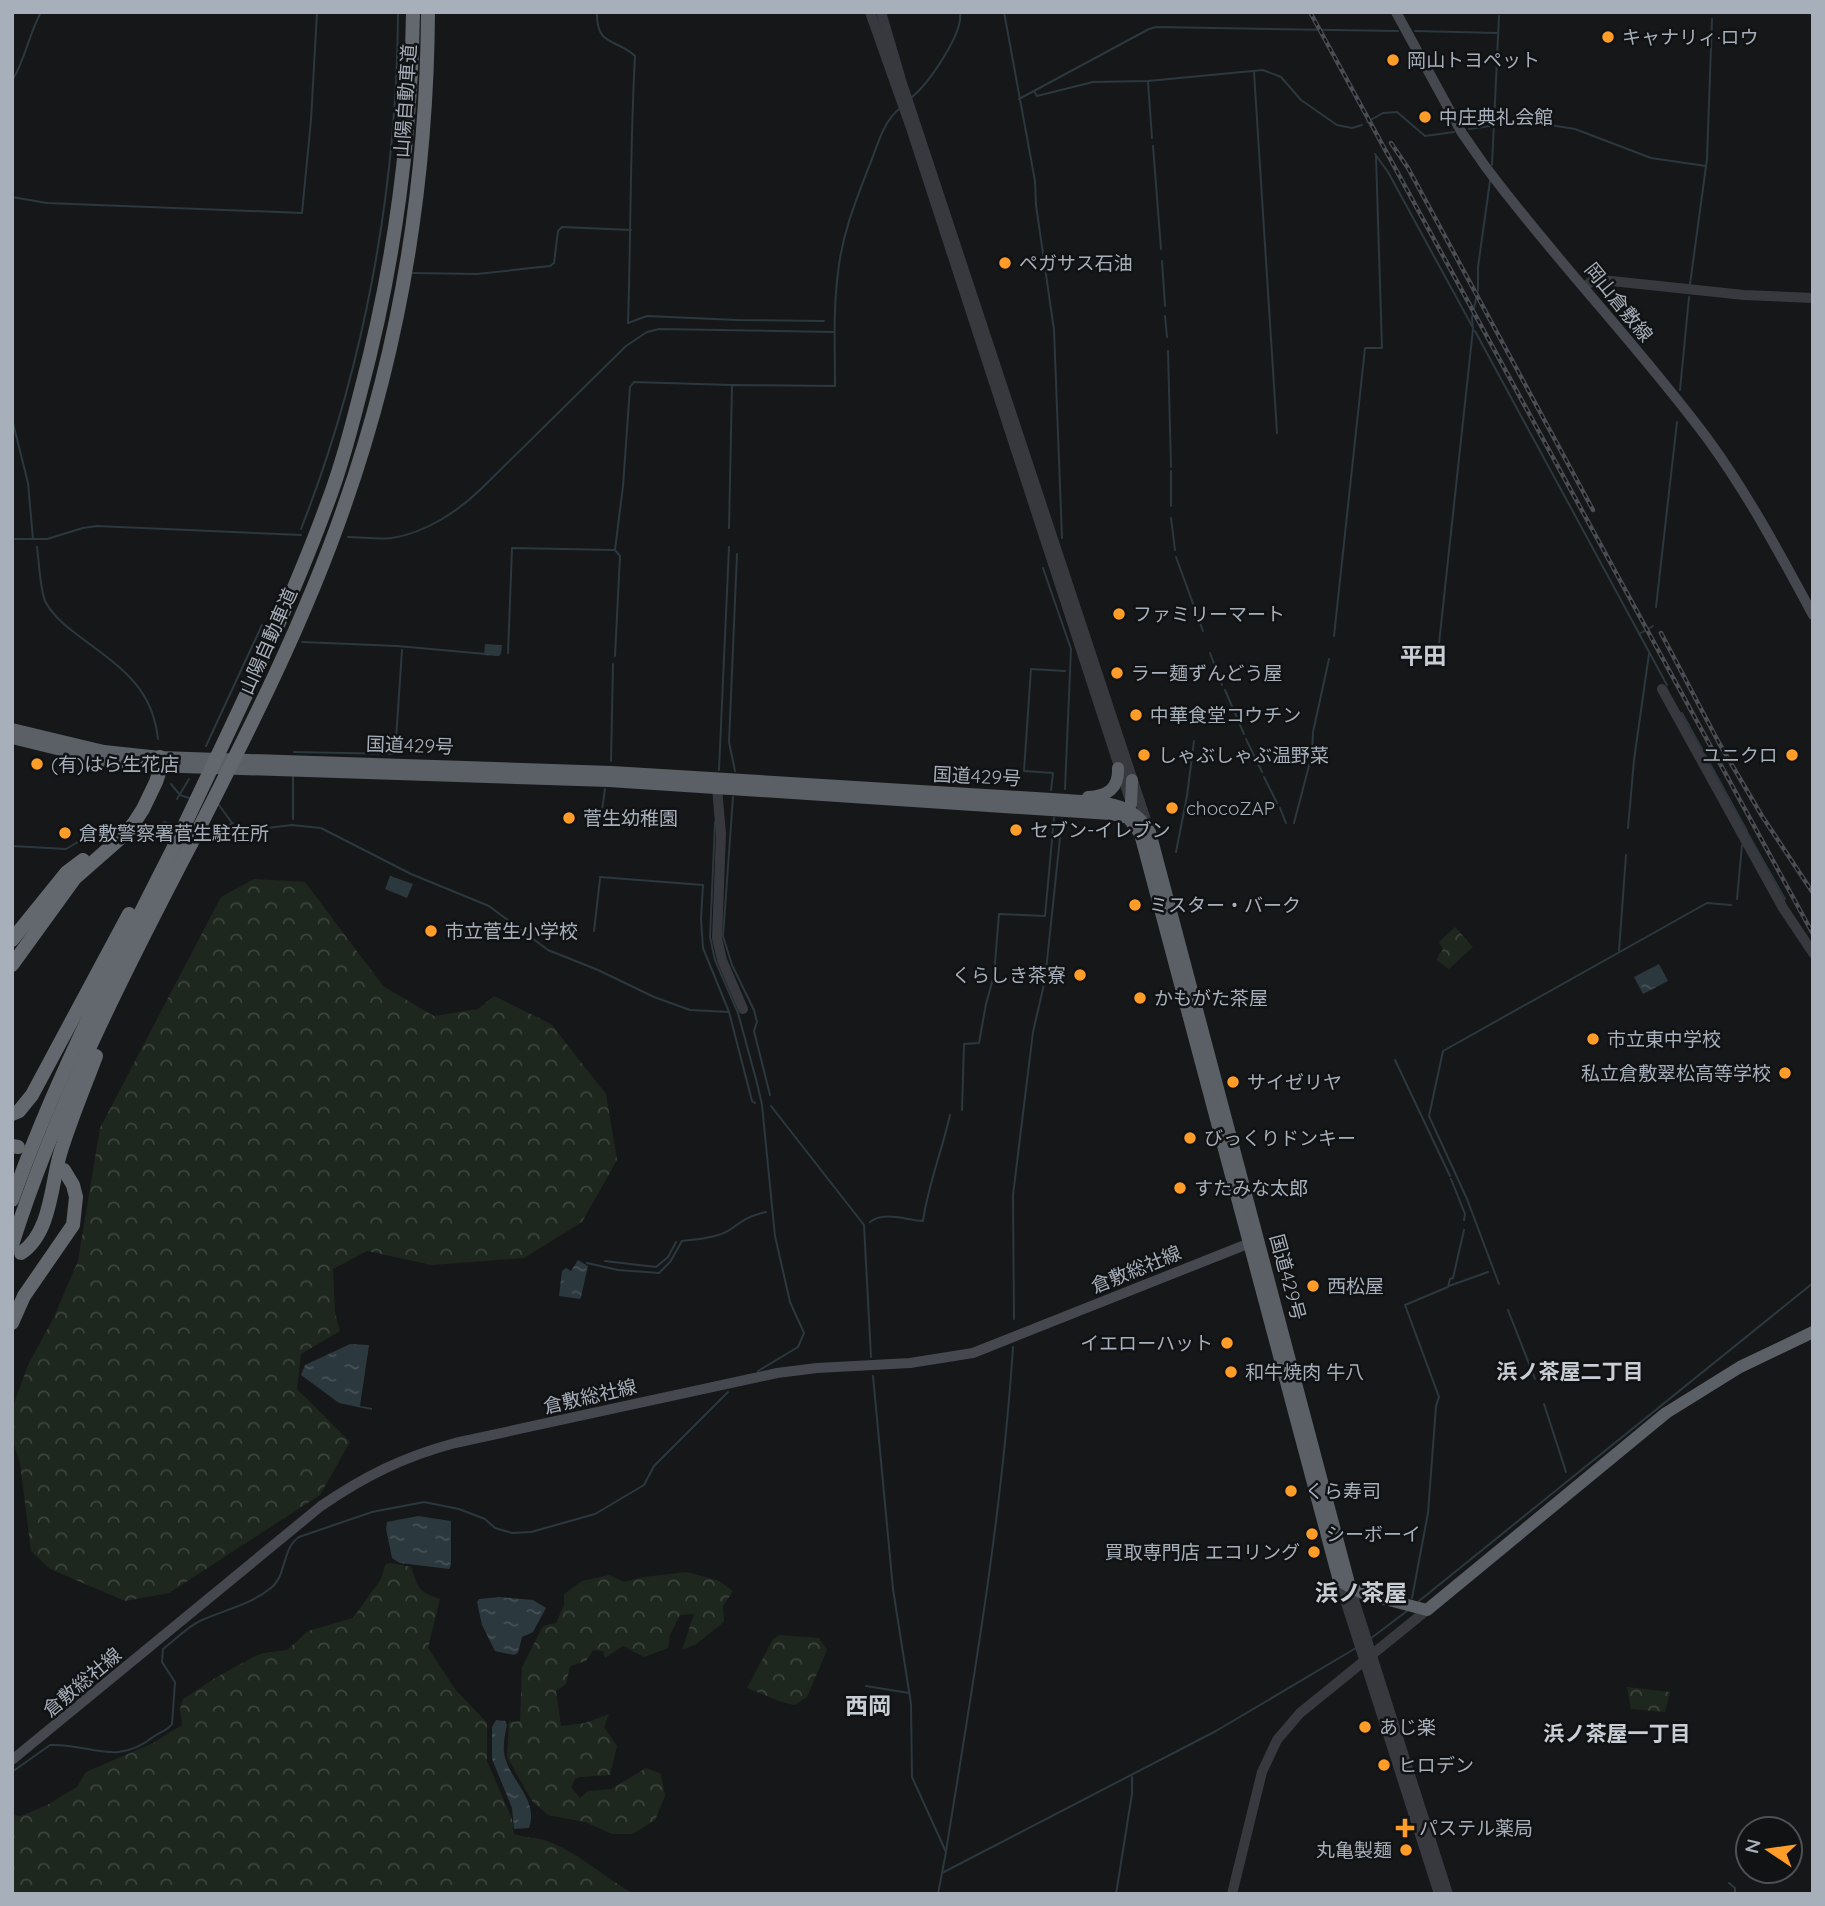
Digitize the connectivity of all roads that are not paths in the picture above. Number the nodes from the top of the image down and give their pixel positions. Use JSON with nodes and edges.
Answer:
{"nodes":[{"id":1,"x":413,"y":12,"type":"edge"},
{"id":2,"x":428,"y":12,"type":"edge"},
{"id":3,"x":870,"y":12,"type":"edge"},
{"id":4,"x":881,"y":12,"type":"edge"},
{"id":5,"x":1396,"y":12,"type":"edge"},
{"id":6,"x":905,"y":104,"type":"junction"},
{"id":7,"x":1584,"y":287,"type":"junction"},
{"id":8,"x":1813,"y":298,"type":"edge"},
{"id":9,"x":1813,"y":615,"type":"edge"},
{"id":10,"x":1662,"y":689,"type":"dead end"},
{"id":11,"x":12,"y":729,"type":"edge"},
{"id":12,"x":12,"y":738,"type":"edge"},
{"id":13,"x":158,"y":763,"type":"junction"},
{"id":14,"x":1118,"y":768,"type":"junction"},
{"id":15,"x":1132,"y":780,"type":"junction"},
{"id":16,"x":717,"y":788,"type":"junction"},
{"id":17,"x":1067,"y":800,"type":"junction"},
{"id":18,"x":1128,"y":810,"type":"junction"},
{"id":19,"x":1145,"y":833,"type":"junction"},
{"id":20,"x":184,"y":842,"type":"junction"},
{"id":21,"x":12,"y":940,"type":"edge"},
{"id":22,"x":134,"y":953,"type":"junction"},
{"id":23,"x":1813,"y":953,"type":"edge"},
{"id":24,"x":12,"y":965,"type":"edge"},
{"id":25,"x":743,"y":1009,"type":"dead end"},
{"id":26,"x":12,"y":1114,"type":"edge"},
{"id":27,"x":64,"y":1170,"type":"dead end"},
{"id":28,"x":12,"y":1200,"type":"edge"},
{"id":29,"x":1253,"y":1241,"type":"junction"},
{"id":30,"x":17,"y":1249,"type":"edge"},
{"id":31,"x":12,"y":1323,"type":"edge"},
{"id":32,"x":1813,"y":1332,"type":"edge"},
{"id":33,"x":1344,"y":1584,"type":"junction"},
{"id":34,"x":1417,"y":1608,"type":"junction"},
{"id":35,"x":1368,"y":1659,"type":"junction"},
{"id":36,"x":12,"y":1760,"type":"edge"},
{"id":37,"x":1232,"y":1894,"type":"edge"},
{"id":38,"x":1439,"y":1894,"type":"edge"},
{"id":39,"x":1448,"y":1894,"type":"edge"}],
"edges":[{"from":1,"to":20,"type":"highway","name":"山陽自動車道","bridge":true},
{"from":2,"to":20,"type":"highway","name":"山陽自動車道","bridge":true},
{"from":3,"to":6,"type":"street"},
{"from":4,"to":6,"type":"street"},
{"from":5,"to":7,"type":"main road","name":"岡山倉敷線"},
{"from":6,"to":14,"type":"street"},
{"from":6,"to":15,"type":"street"},
{"from":7,"to":8,"type":"street"},
{"from":7,"to":9,"type":"main road","name":"岡山倉敷線"},
{"from":10,"to":23,"type":"street"},
{"from":11,"to":13,"type":"highway","name":"国道429号"},
{"from":12,"to":13,"type":"highway","name":"国道429号"},
{"from":13,"to":16,"type":"highway","name":"国道429号"},
{"from":13,"to":17,"type":"highway","name":"国道429号"},
{"from":13,"to":21,"type":"highway"},
{"from":13,"to":24,"type":"highway"},
{"from":14,"to":17,"type":"highway"},
{"from":14,"to":18,"type":"street"},
{"from":15,"to":18,"type":"highway"},
{"from":15,"to":19,"type":"street"},
{"from":16,"to":18,"type":"highway","name":"国道429号"},
{"from":16,"to":25,"type":"street"},
{"from":17,"to":18,"type":"highway","name":"国道429号"},
{"from":18,"to":19,"type":"highway"},
{"from":19,"to":29,"type":"highway","name":"国道429号"},
{"from":20,"to":22,"type":"highway","name":"山陽自動車道"},
{"from":20,"to":26,"type":"highway"},
{"from":20,"to":28,"type":"highway","name":"山陽自動車道"},
{"from":22,"to":30,"type":"highway","name":"山陽自動車道"},
{"from":22,"to":30,"type":"highway"},
{"from":27,"to":31,"type":"highway"},
{"from":29,"to":33,"type":"highway","name":"国道429号"},
{"from":29,"to":36,"type":"main road","name":"倉敷総社線"},
{"from":32,"to":34,"type":"highway"},
{"from":33,"to":34,"type":"highway"},
{"from":33,"to":35,"type":"street"},
{"from":34,"to":35,"type":"street"},
{"from":35,"to":37,"type":"street"},
{"from":35,"to":38,"type":"street"},
{"from":35,"to":39,"type":"street"}]}
